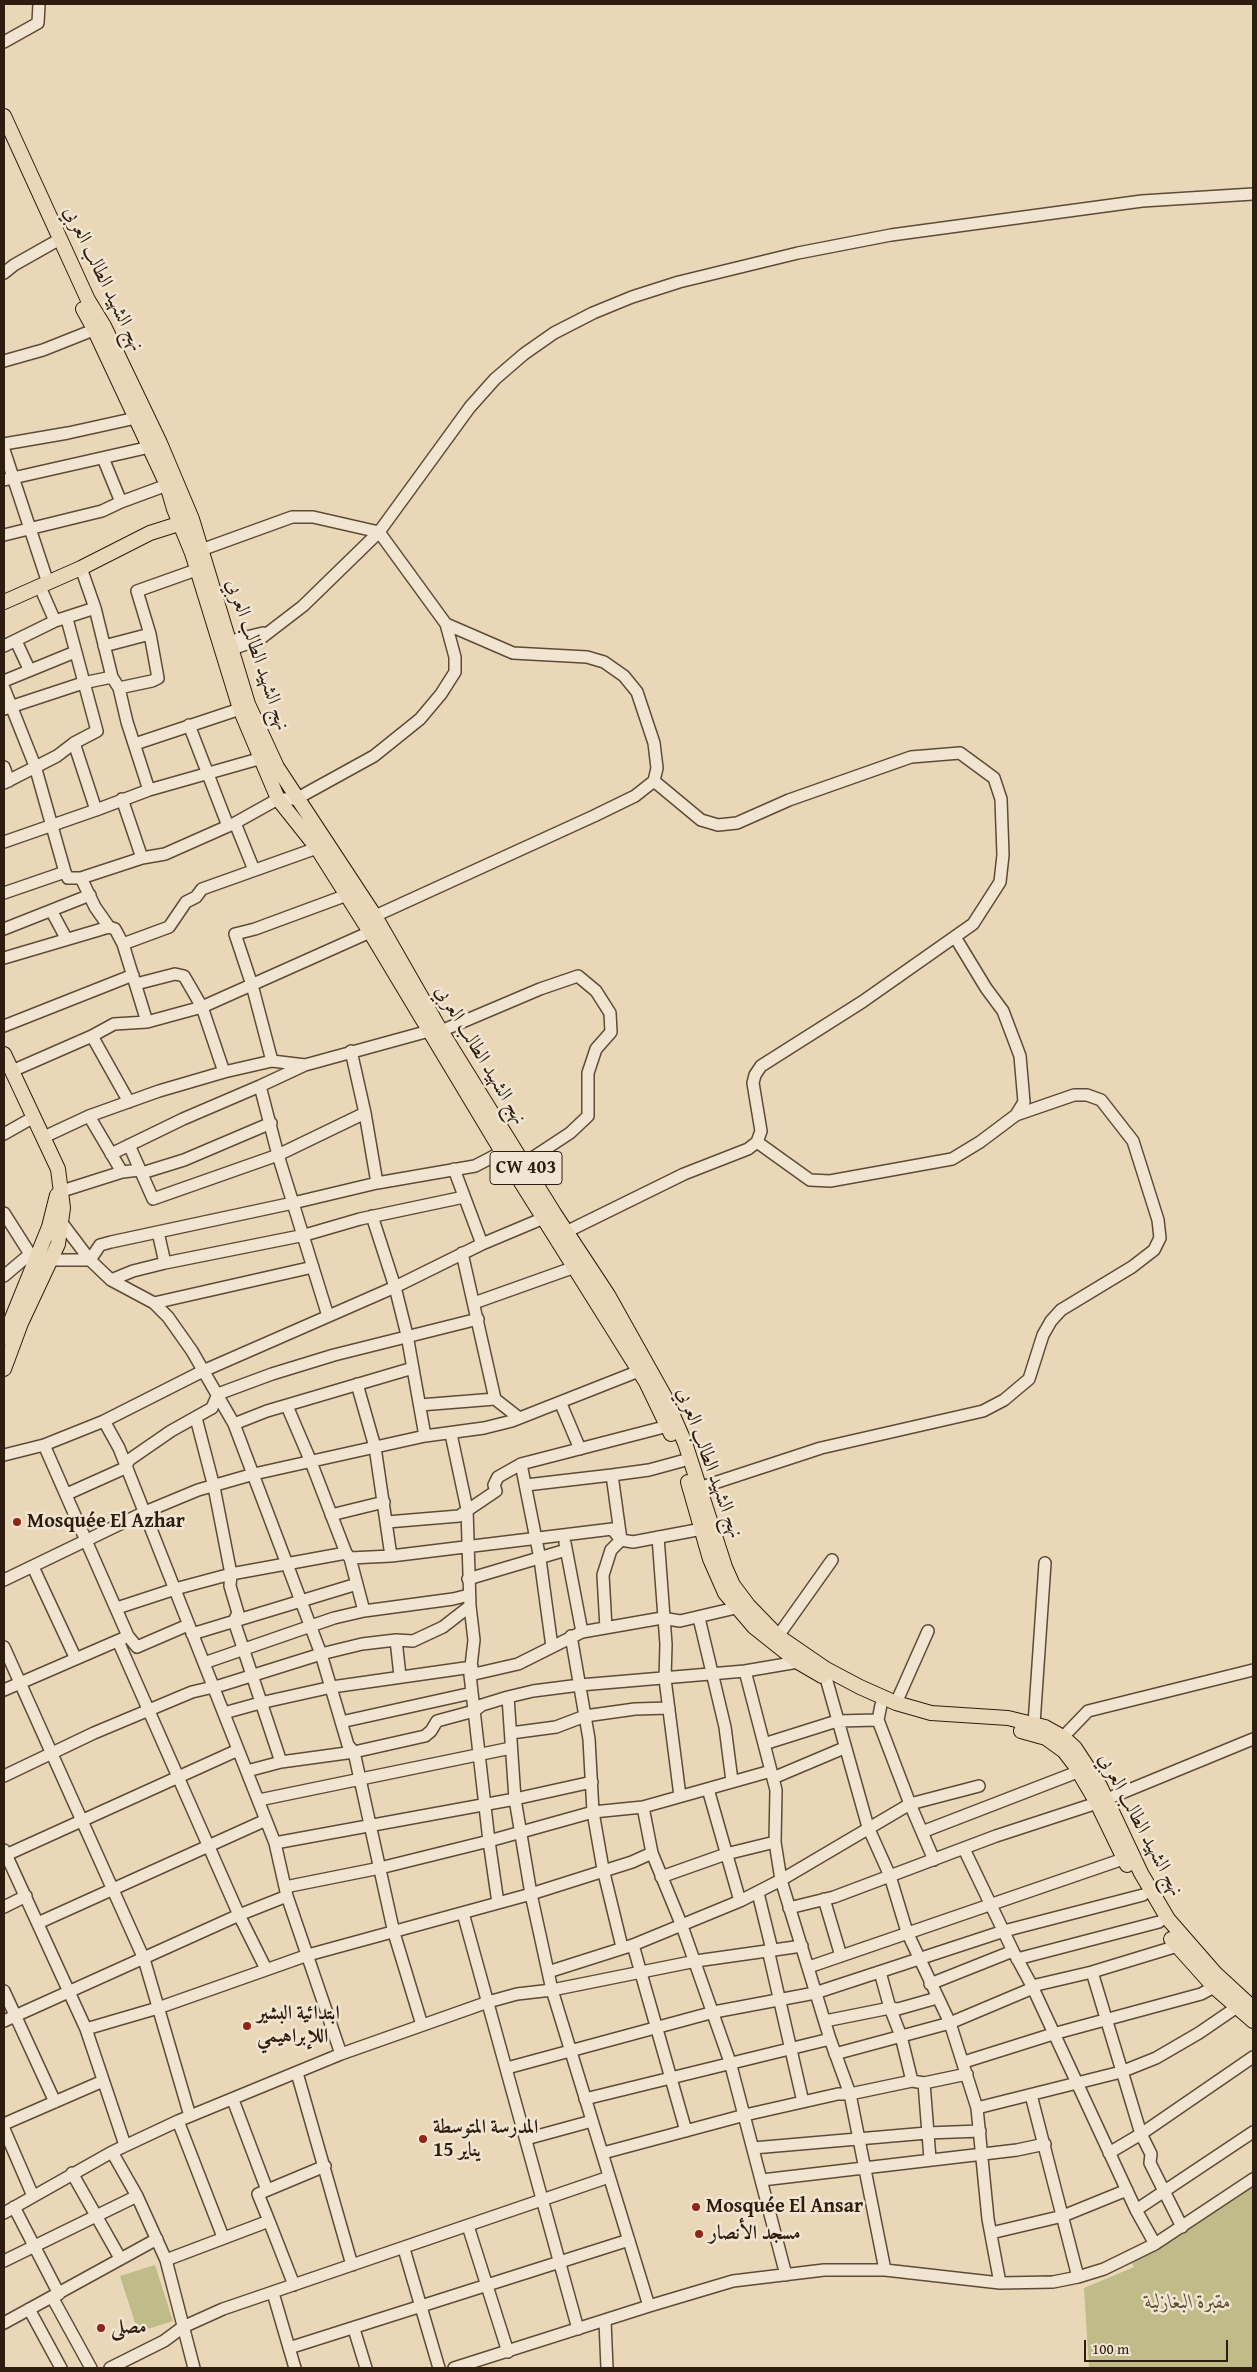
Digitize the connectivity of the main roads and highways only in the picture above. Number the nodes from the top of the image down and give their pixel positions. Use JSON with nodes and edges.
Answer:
{"nodes":[{"id":1,"x":4,"y":116,"type":"edge"},
{"id":2,"x":4,"y":138,"type":"edge"},
{"id":3,"x":56,"y":242,"type":"junction"},
{"id":4,"x":99,"y":328,"type":"junction"},
{"id":5,"x":179,"y":506,"type":"junction"},
{"id":6,"x":186,"y":522,"type":"junction"},
{"id":7,"x":150,"y":533,"type":"junction"},
{"id":8,"x":4,"y":602,"type":"edge"},
{"id":9,"x":226,"y":646,"type":"junction"},
{"id":10,"x":436,"y":1031,"type":"junction"},
{"id":11,"x":4,"y":1054,"type":"edge"},
{"id":12,"x":58,"y":1169,"type":"junction"},
{"id":13,"x":549,"y":1215,"type":"junction"},
{"id":14,"x":4,"y":1338,"type":"edge"},
{"id":15,"x":4,"y":1369,"type":"edge"},
{"id":16,"x":742,"y":1607,"type":"junction"},
{"id":17,"x":859,"y":1690,"type":"junction"},
{"id":18,"x":982,"y":1721,"type":"junction"},
{"id":19,"x":1102,"y":1801,"type":"junction"},
{"id":20,"x":1129,"y":1857,"type":"junction"},
{"id":21,"x":1182,"y":1944,"type":"junction"},
{"id":22,"x":1248,"y":2006,"type":"edge"},
{"id":23,"x":1253,"y":2021,"type":"edge"}],
"edges":[{"from":1,"to":3,"type":"main road","name":"نهج الشهيد الطالب العربي","number":"CW 403"},
{"from":2,"to":3,"type":"main road","name":"نهج الشهيد الطالب العربي","number":"CW 403"},
{"from":3,"to":4,"type":"main road","name":"نهج الشهيد الطالب العربي","number":"CW 403"},
{"from":4,"to":5,"type":"main road","name":"نهج الشهيد الطالب العربي","number":"CW 403"},
{"from":4,"to":5,"type":"main road","name":"نهج الشهيد الطالب العربي","number":"CW 403"},
{"from":5,"to":6,"type":"main road","name":"نهج الشهيد الطالب العربي","number":"CW 403"},
{"from":5,"to":7,"type":"main road"},
{"from":6,"to":7,"type":"main road"},
{"from":6,"to":9,"type":"main road","name":"نهج الشهيد الطالب العربي","number":"CW 403"},
{"from":6,"to":9,"type":"main road","name":"نهج الشهيد الطالب العربي","number":"CW 403"},
{"from":7,"to":8,"type":"main road"},
{"from":9,"to":10,"type":"main road","name":"نهج الشهيد الطالب العربي","number":"CW 403"},
{"from":9,"to":10,"type":"main road","name":"نهج الشهيد الطالب العربي","number":"CW 403"},
{"from":10,"to":13,"type":"main road","name":"نهج الشهيد الطالب العربي","number":"CW 403"},
{"from":10,"to":13,"type":"main road","name":"نهج الشهيد الطالب العربي","number":"CW 403"},
{"from":11,"to":12,"type":"main road"},
{"from":12,"to":14,"type":"main road"},
{"from":12,"to":15,"type":"main road"},
{"from":13,"to":16,"type":"main road","name":"نهج الشهيد الطالب العربي","number":"CW 403"},
{"from":13,"to":16,"type":"main road","name":"نهج الشهيد الطالب العربي","number":"CW 403"},
{"from":16,"to":17,"type":"main road","name":"نهج الشهيد الطالب العربي","number":"CW 403"},
{"from":16,"to":17,"type":"main road","name":"نهج الشهيد الطالب العربي","number":"CW 403"},
{"from":17,"to":18,"type":"main road","name":"نهج الشهيد الطالب العربي","number":"CW 403"},
{"from":17,"to":18,"type":"main road","name":"نهج الشهيد الطالب العربي","number":"CW 403"},
{"from":18,"to":19,"type":"main road","name":"نهج الشهيد الطالب العربي","number":"CW 403"},
{"from":18,"to":19,"type":"main road","name":"نهج الشهيد الطالب العربي","number":"CW 403"},
{"from":19,"to":20,"type":"main road","name":"نهج الشهيد الطالب العربي","number":"CW 403"},
{"from":20,"to":21,"type":"main road","name":"نهج الشهيد الطالب العربي","number":"CW 403"},
{"from":20,"to":21,"type":"main road","name":"نهج الشهيد الطالب العربي","number":"CW 403"},
{"from":21,"to":22,"type":"main road","name":"نهج الشهيد الطالب العربي","number":"CW 403"},
{"from":21,"to":22,"type":"main road","name":"نهج الشهيد الطالب العربي","number":"CW 403"},
{"from":22,"to":23,"type":"main road","name":"نهج الشهيد الطالب العربي","number":"CW 403"}]}
